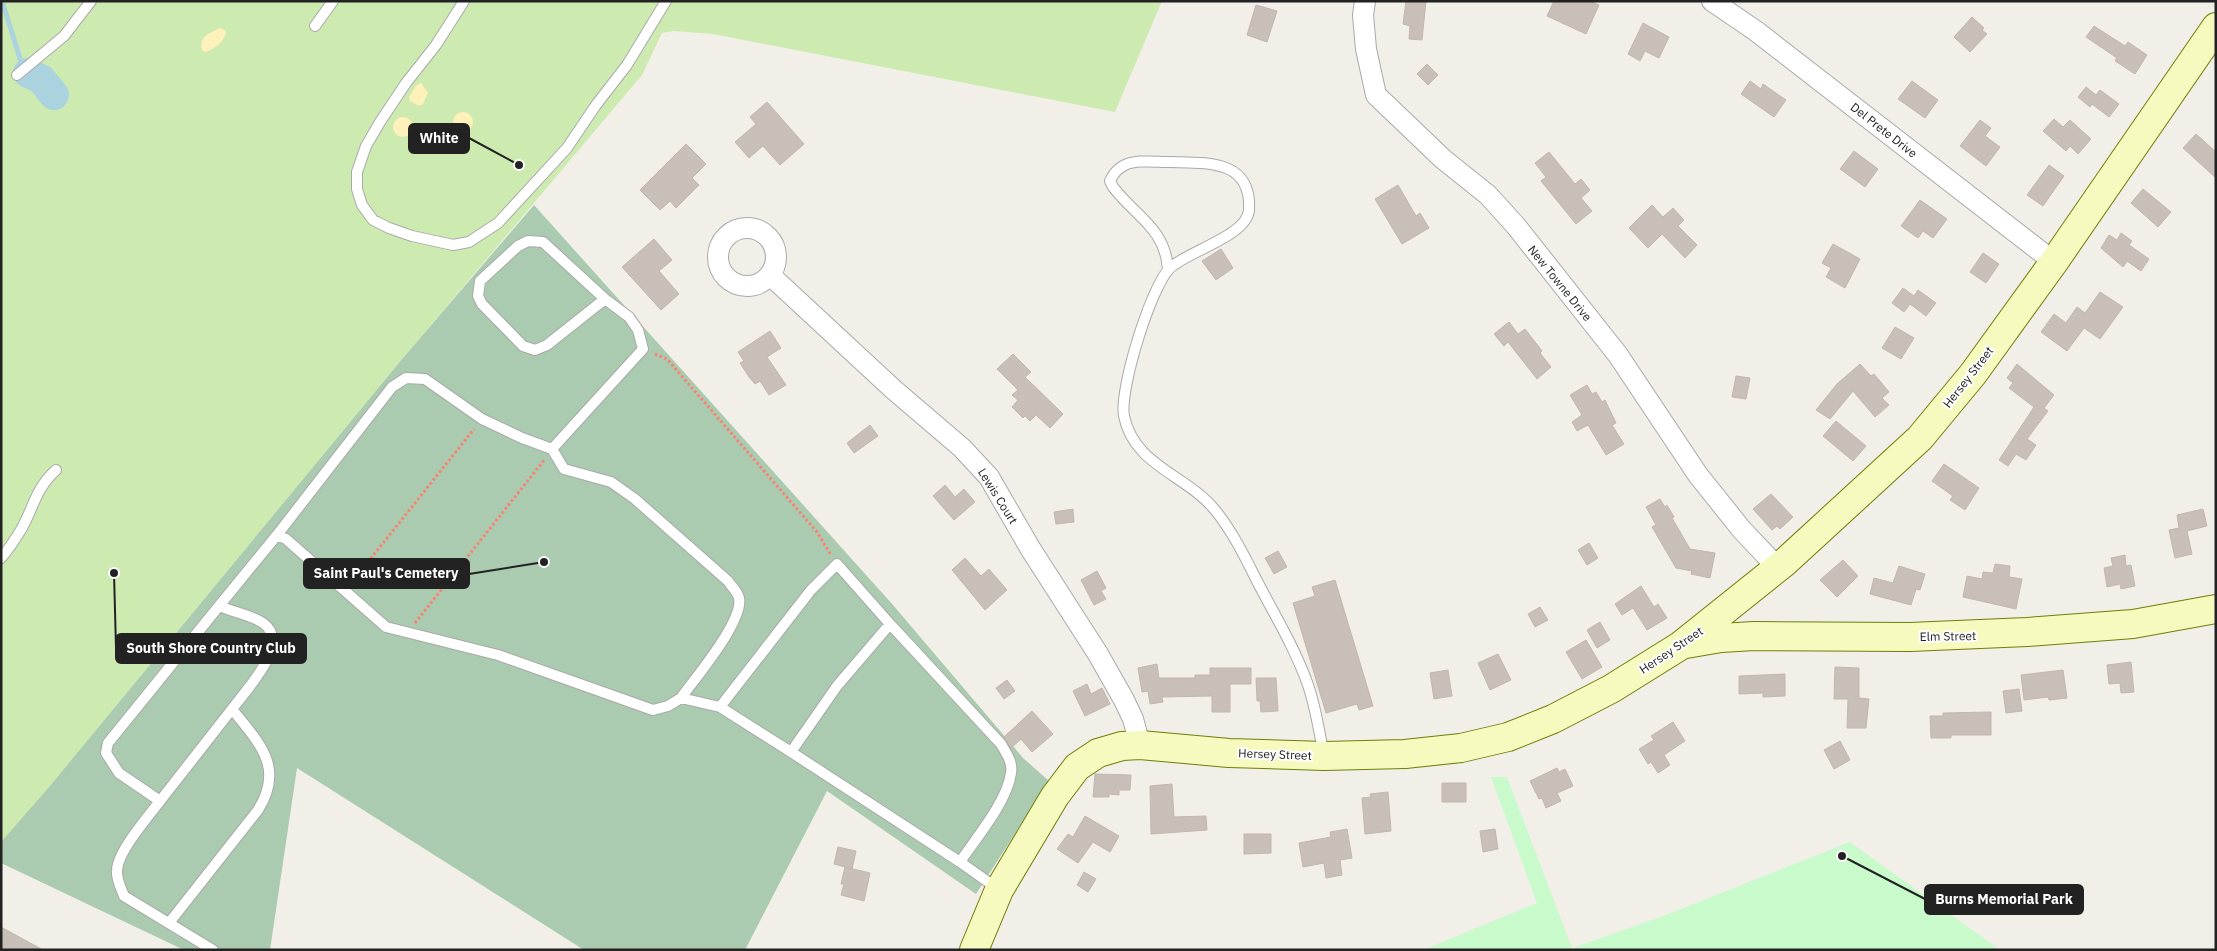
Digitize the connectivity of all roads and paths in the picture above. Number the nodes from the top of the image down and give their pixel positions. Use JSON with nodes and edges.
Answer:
{"nodes":[{"id":1,"x":91,"y":1,"type":"edge"},
{"id":2,"x":333,"y":1,"type":"edge"},
{"id":3,"x":464,"y":1,"type":"edge"},
{"id":4,"x":666,"y":1,"type":"edge"},
{"id":5,"x":1365,"y":1,"type":"edge"},
{"id":6,"x":1712,"y":1,"type":"edge"},
{"id":7,"x":315,"y":26,"type":"dead end"},
{"id":8,"x":2216,"y":27,"type":"edge"},
{"id":9,"x":17,"y":75,"type":"dead end"},
{"id":10,"x":2054,"y":262,"type":"junction"},
{"id":11,"x":1168,"y":269,"type":"junction"},
{"id":12,"x":770,"y":275,"type":"dead end"},
{"id":13,"x":605,"y":299,"type":"junction"},
{"id":14,"x":643,"y":349,"type":"junction"},
{"id":15,"x":482,"y":419,"type":"junction"},
{"id":16,"x":552,"y":449,"type":"junction"},
{"id":17,"x":56,"y":470,"type":"dead end"},
{"id":18,"x":276,"y":536,"type":"junction"},
{"id":19,"x":1,"y":558,"type":"edge"},
{"id":20,"x":837,"y":564,"type":"junction"},
{"id":21,"x":1778,"y":568,"type":"junction"},
{"id":22,"x":346,"y":591,"type":"junction"},
{"id":23,"x":1750,"y":591,"type":"junction"},
{"id":24,"x":219,"y":606,"type":"junction"},
{"id":25,"x":2216,"y":609,"type":"edge"},
{"id":26,"x":890,"y":624,"type":"junction"},
{"id":27,"x":407,"y":633,"type":"junction"},
{"id":28,"x":1757,"y":636,"type":"junction"},
{"id":29,"x":1680,"y":646,"type":"junction"},
{"id":30,"x":681,"y":698,"type":"junction"},
{"id":31,"x":720,"y":707,"type":"junction"},
{"id":32,"x":232,"y":709,"type":"junction"},
{"id":33,"x":1140,"y":745,"type":"junction"},
{"id":34,"x":791,"y":752,"type":"junction"},
{"id":35,"x":1324,"y":756,"type":"junction"},
{"id":36,"x":160,"y":801,"type":"junction"},
{"id":37,"x":960,"y":862,"type":"junction"},
{"id":38,"x":999,"y":890,"type":"junction"},
{"id":39,"x":169,"y":923,"type":"junction"},
{"id":40,"x":213,"y":950,"type":"edge"},
{"id":41,"x":974,"y":950,"type":"edge"}],
"edges":[{"from":1,"to":9,"type":"lane"},
{"from":2,"to":7,"type":"lane"},
{"from":3,"to":4,"type":"lane"},
{"from":5,"to":21,"type":"street","name":"New Towne Drive"},
{"from":6,"to":10,"type":"street","name":"Del Prete Drive"},
{"from":8,"to":10,"type":"street","name":"Hersey Street"},
{"from":10,"to":21,"type":"street","name":"Hersey Street"},
{"from":11,"to":11,"type":"lane"},
{"from":11,"to":35,"type":"lane"},
{"from":12,"to":33,"type":"street","name":"Lewis Court"},
{"from":13,"to":13,"type":"lane"},
{"from":13,"to":14,"type":"lane"},
{"from":14,"to":16,"type":"lane"},
{"from":14,"to":20,"type":"path"},
{"from":15,"to":16,"type":"lane"},
{"from":15,"to":18,"type":"lane"},
{"from":15,"to":22,"type":"path"},
{"from":16,"to":27,"type":"path"},
{"from":16,"to":30,"type":"lane"},
{"from":17,"to":19,"type":"lane"},
{"from":18,"to":22,"type":"lane"},
{"from":18,"to":24,"type":"lane"},
{"from":20,"to":26,"type":"lane"},
{"from":20,"to":31,"type":"lane"},
{"from":21,"to":23,"type":"street","name":"Hersey Street"},
{"from":22,"to":27,"type":"lane"},
{"from":23,"to":28,"type":"street"},
{"from":23,"to":29,"type":"street","name":"Hersey Street"},
{"from":24,"to":32,"type":"lane"},
{"from":24,"to":36,"type":"lane"},
{"from":25,"to":28,"type":"street","name":"Elm Street"},
{"from":26,"to":34,"type":"lane"},
{"from":26,"to":37,"type":"lane"},
{"from":27,"to":30,"type":"lane"},
{"from":28,"to":29,"type":"street","name":"Elm Street"},
{"from":29,"to":35,"type":"street","name":"Hersey Street"},
{"from":30,"to":31,"type":"lane"},
{"from":31,"to":34,"type":"lane"},
{"from":32,"to":36,"type":"lane"},
{"from":32,"to":39,"type":"lane"},
{"from":33,"to":35,"type":"street","name":"Hersey Street"},
{"from":33,"to":38,"type":"street","name":"Hersey Street"},
{"from":34,"to":37,"type":"lane"},
{"from":36,"to":39,"type":"lane"},
{"from":37,"to":38,"type":"lane"},
{"from":38,"to":41,"type":"street","name":"Hersey Street"},
{"from":39,"to":40,"type":"lane"}]}
